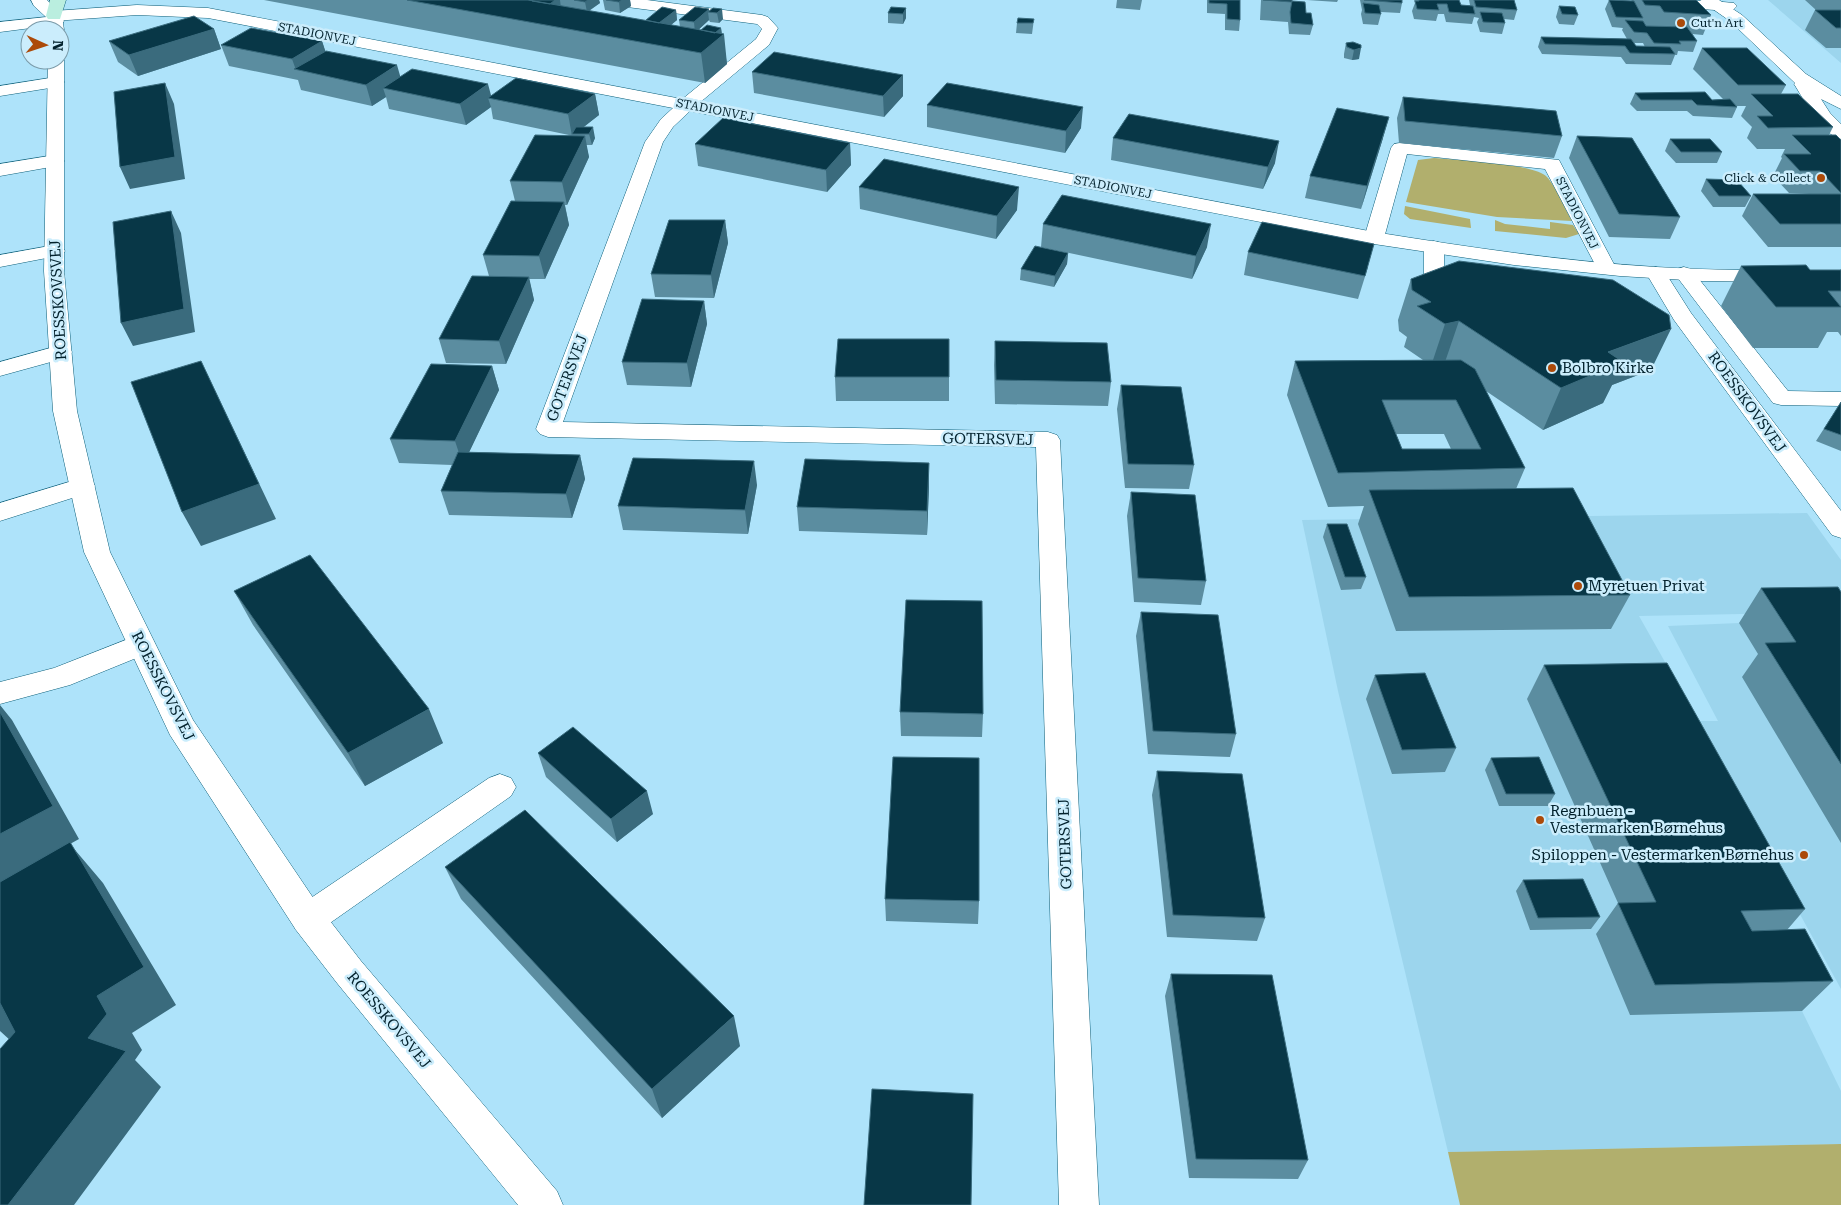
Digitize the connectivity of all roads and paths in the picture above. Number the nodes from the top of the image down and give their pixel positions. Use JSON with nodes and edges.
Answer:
{"nodes":[{"id":1,"x":39,"y":0,"type":"edge"},
{"id":2,"x":67,"y":0,"type":"edge"},
{"id":3,"x":156,"y":0,"type":"edge"},
{"id":4,"x":612,"y":0,"type":"edge"},
{"id":5,"x":1645,"y":0,"type":"edge"},
{"id":6,"x":1722,"y":6,"type":"edge"},
{"id":7,"x":137,"y":10,"type":"junction"},
{"id":8,"x":56,"y":17,"type":"edge"},
{"id":9,"x":0,"y":27,"type":"edge"},
{"id":10,"x":56,"y":71,"type":"edge"},
{"id":11,"x":1800,"y":78,"type":"junction"},
{"id":12,"x":0,"y":91,"type":"edge"},
{"id":13,"x":1841,"y":104,"type":"edge"},
{"id":14,"x":686,"y":105,"type":"junction"},
{"id":15,"x":1841,"y":134,"type":"edge"},
{"id":16,"x":55,"y":161,"type":"junction"},
{"id":17,"x":0,"y":170,"type":"edge"},
{"id":18,"x":1374,"y":238,"type":"junction"},
{"id":19,"x":1434,"y":248,"type":"junction"},
{"id":20,"x":55,"y":251,"type":"junction"},
{"id":21,"x":0,"y":261,"type":"edge"},
{"id":22,"x":1606,"y":268,"type":"junction"},
{"id":23,"x":1656,"y":273,"type":"junction"},
{"id":24,"x":1684,"y":273,"type":"junction"},
{"id":25,"x":1841,"y":276,"type":"edge"},
{"id":26,"x":1475,"y":295,"type":"edge"},
{"id":27,"x":1660,"y":320,"type":"edge"},
{"id":28,"x":1689,"y":324,"type":"junction"},
{"id":29,"x":61,"y":352,"type":"junction"},
{"id":30,"x":0,"y":369,"type":"edge"},
{"id":31,"x":1841,"y":399,"type":"edge"},
{"id":32,"x":82,"y":486,"type":"junction"},
{"id":33,"x":0,"y":512,"type":"edge"},
{"id":34,"x":1841,"y":529,"type":"edge"},
{"id":35,"x":141,"y":645,"type":"junction"},
{"id":36,"x":0,"y":693,"type":"edge"},
{"id":37,"x":500,"y":787,"type":"dead end"},
{"id":38,"x":308,"y":919,"type":"junction"},
{"id":39,"x":543,"y":1205,"type":"edge"},
{"id":40,"x":1079,"y":1205,"type":"edge"}],
"edges":[{"from":1,"to":8,"type":"street"},
{"from":2,"to":8,"type":"street"},
{"from":3,"to":7,"type":"street"},
{"from":4,"to":14,"type":"street"},
{"from":5,"to":6,"type":"street"},
{"from":6,"to":11,"type":"street"},
{"from":7,"to":8,"type":"street","name":"STADIONVEJ"},
{"from":7,"to":14,"type":"street","name":"STADIONVEJ"},
{"from":8,"to":9,"type":"street","name":"STADIONVEJ"},
{"from":10,"to":12,"type":"street"},
{"from":10,"to":16,"type":"street","name":"ROESSKOVSVEJ"},
{"from":11,"to":13,"type":"street"},
{"from":11,"to":15,"type":"street"},
{"from":14,"to":18,"type":"street","name":"STADIONVEJ"},
{"from":14,"to":40,"type":"street","name":"GOTERSVEJ"},
{"from":16,"to":17,"type":"street"},
{"from":16,"to":20,"type":"street","name":"ROESSKOVSVEJ"},
{"from":18,"to":19,"type":"street","name":"STADIONVEJ"},
{"from":18,"to":22,"type":"street","name":"STADIONVEJ"},
{"from":19,"to":22,"type":"street","name":"STADIONVEJ"},
{"from":19,"to":26,"type":"street"},
{"from":20,"to":21,"type":"street"},
{"from":20,"to":29,"type":"street","name":"ROESSKOVSVEJ"},
{"from":22,"to":23,"type":"street","name":"STADIONVEJ"},
{"from":23,"to":24,"type":"street","name":"STADIONVEJ"},
{"from":23,"to":28,"type":"street","name":"ROESSKOVSVEJ"},
{"from":24,"to":25,"type":"street","name":"STADIONVEJ"},
{"from":24,"to":31,"type":"street"},
{"from":27,"to":28,"type":"street"},
{"from":28,"to":34,"type":"street","name":"ROESSKOVSVEJ"},
{"from":29,"to":30,"type":"street"},
{"from":29,"to":32,"type":"street","name":"ROESSKOVSVEJ"},
{"from":32,"to":33,"type":"street"},
{"from":32,"to":35,"type":"street","name":"ROESSKOVSVEJ"},
{"from":35,"to":36,"type":"street"},
{"from":35,"to":38,"type":"street","name":"ROESSKOVSVEJ"},
{"from":37,"to":38,"type":"street"},
{"from":38,"to":39,"type":"street","name":"ROESSKOVSVEJ"}]}
